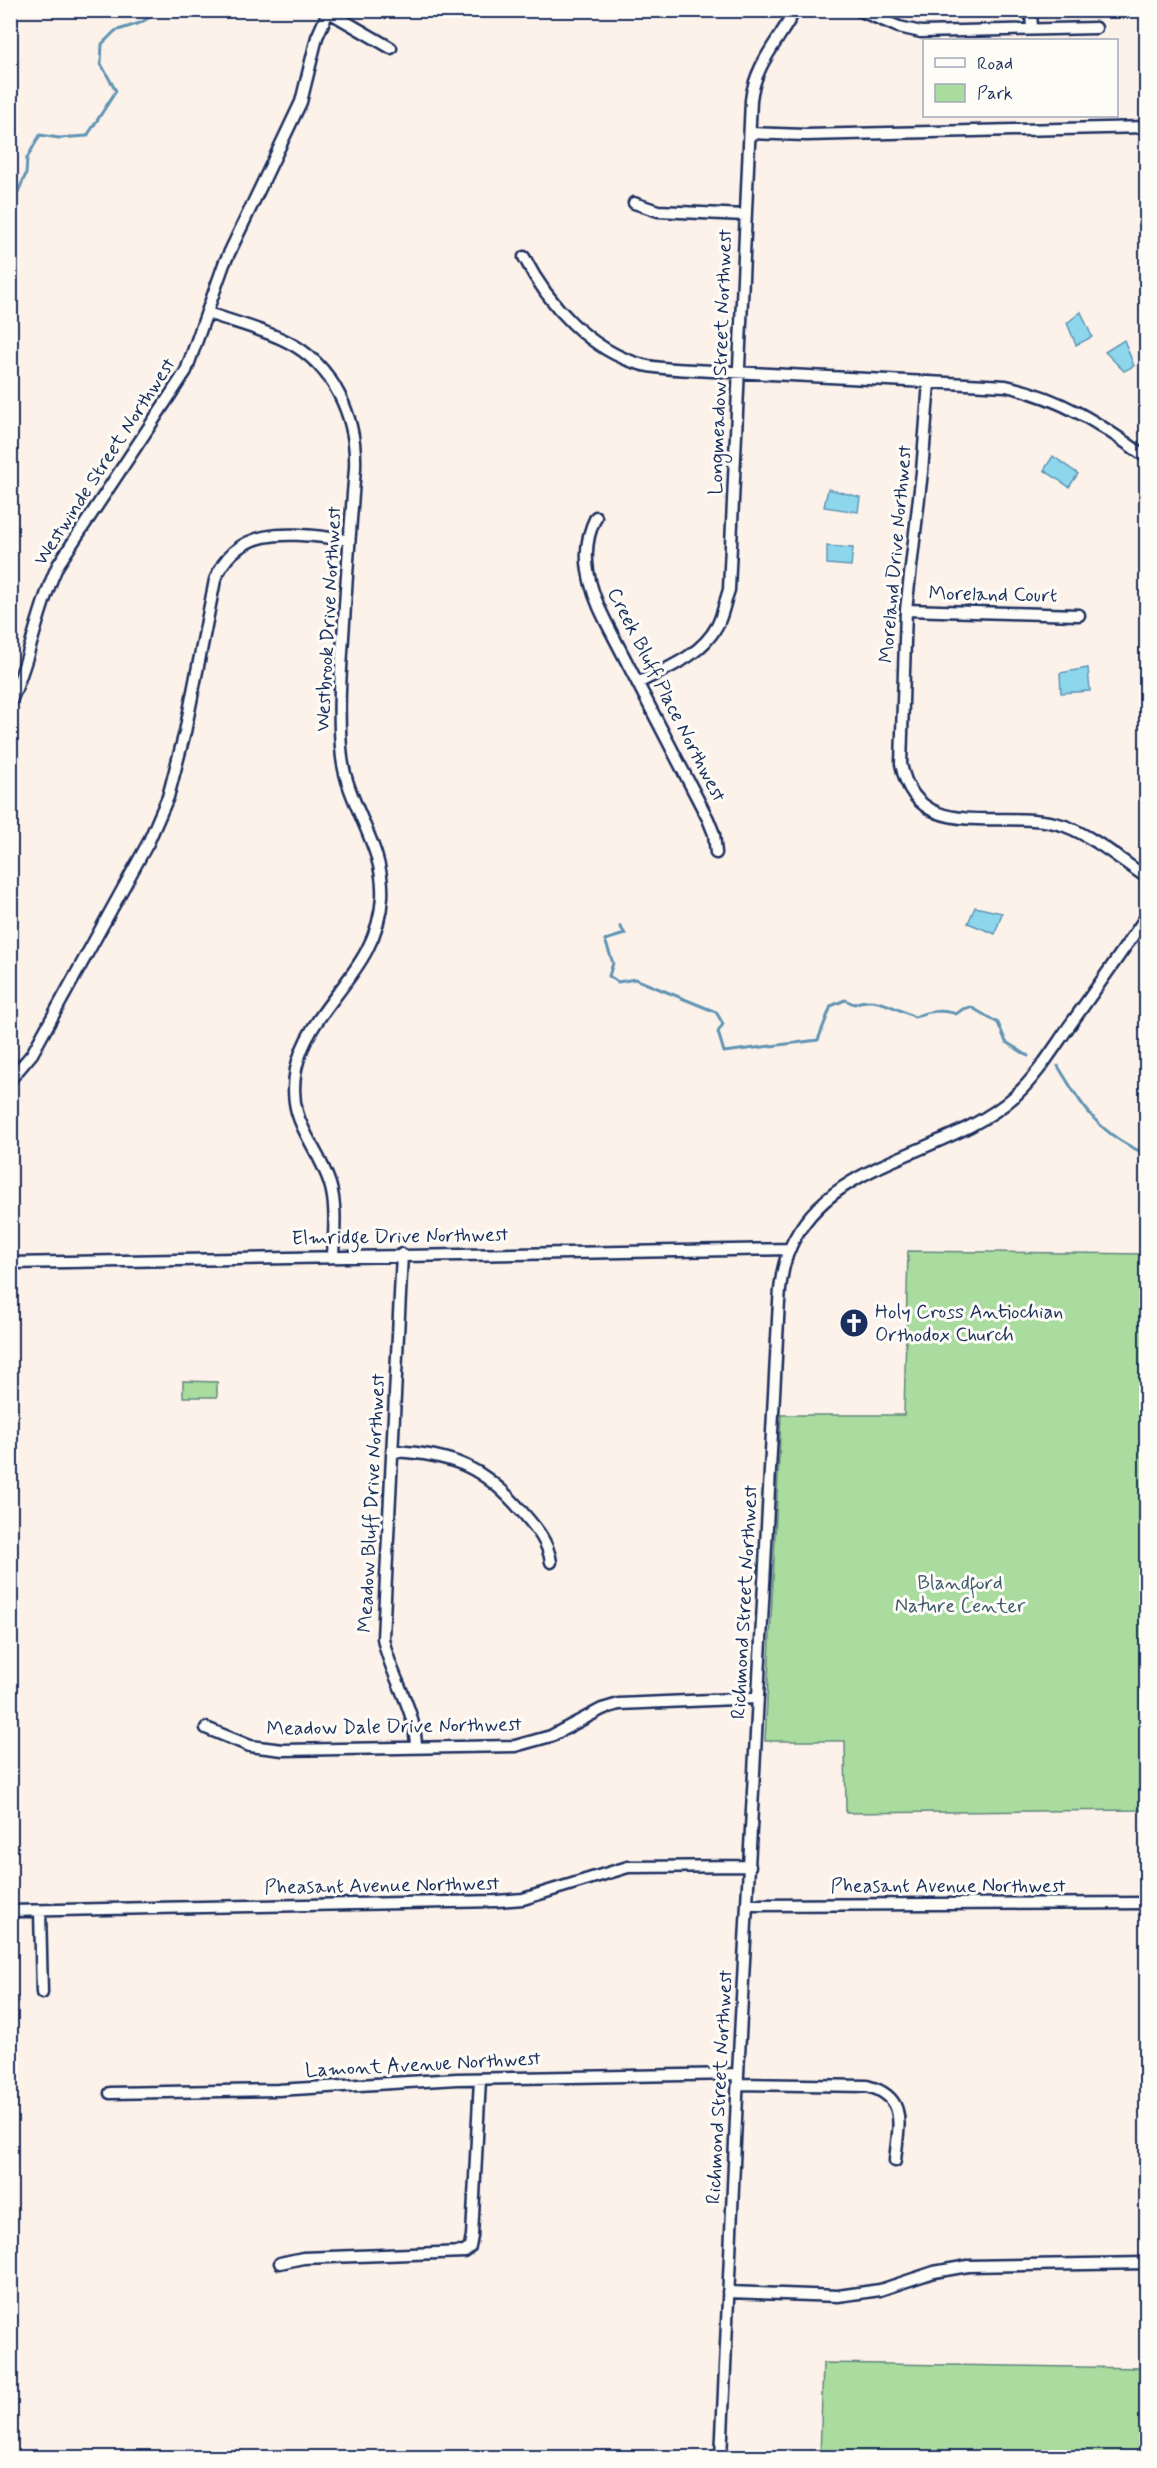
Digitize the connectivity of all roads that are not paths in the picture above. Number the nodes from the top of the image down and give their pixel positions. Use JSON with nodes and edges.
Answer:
{"nodes":[{"id":1,"x":795,"y":10,"type":"edge"},
{"id":2,"x":858,"y":10,"type":"edge"},
{"id":3,"x":1031,"y":10,"type":"edge"},
{"id":4,"x":329,"y":11,"type":"edge"},
{"id":5,"x":1096,"y":28,"type":"dead end"},
{"id":6,"x":1032,"y":29,"type":"junction"},
{"id":7,"x":391,"y":48,"type":"dead end"},
{"id":8,"x":1146,"y":127,"type":"edge"},
{"id":9,"x":750,"y":133,"type":"junction"},
{"id":10,"x":634,"y":203,"type":"dead end"},
{"id":11,"x":745,"y":215,"type":"junction"},
{"id":12,"x":524,"y":257,"type":"dead end"},
{"id":13,"x":208,"y":313,"type":"junction"},
{"id":14,"x":739,"y":372,"type":"junction"},
{"id":15,"x":929,"y":382,"type":"junction"},
{"id":16,"x":1146,"y":457,"type":"edge"},
{"id":17,"x":596,"y":517,"type":"dead end"},
{"id":18,"x":350,"y":540,"type":"junction"},
{"id":19,"x":906,"y":610,"type":"junction"},
{"id":20,"x":1079,"y":615,"type":"dead end"},
{"id":21,"x":638,"y":683,"type":"junction"},
{"id":22,"x":10,"y":703,"type":"edge"},
{"id":23,"x":716,"y":854,"type":"dead end"},
{"id":24,"x":1146,"y":878,"type":"edge"},
{"id":25,"x":1146,"y":917,"type":"edge"},
{"id":26,"x":10,"y":1080,"type":"edge"},
{"id":27,"x":790,"y":1249,"type":"junction"},
{"id":28,"x":402,"y":1254,"type":"junction"},
{"id":29,"x":333,"y":1256,"type":"junction"},
{"id":30,"x":10,"y":1263,"type":"edge"},
{"id":31,"x":392,"y":1451,"type":"junction"},
{"id":32,"x":551,"y":1562,"type":"dead end"},
{"id":33,"x":758,"y":1698,"type":"junction"},
{"id":34,"x":206,"y":1728,"type":"dead end"},
{"id":35,"x":416,"y":1748,"type":"junction"},
{"id":36,"x":750,"y":1866,"type":"junction"},
{"id":37,"x":1146,"y":1904,"type":"edge"},
{"id":38,"x":749,"y":1905,"type":"junction"},
{"id":39,"x":10,"y":1911,"type":"edge"},
{"id":40,"x":40,"y":1911,"type":"junction"},
{"id":41,"x":42,"y":1993,"type":"dead end"},
{"id":42,"x":480,"y":2079,"type":"junction"},
{"id":43,"x":738,"y":2079,"type":"junction"},
{"id":44,"x":110,"y":2093,"type":"dead end"},
{"id":45,"x":895,"y":2161,"type":"dead end"},
{"id":46,"x":280,"y":2263,"type":"dead end"},
{"id":47,"x":1146,"y":2263,"type":"edge"},
{"id":48,"x":728,"y":2292,"type":"junction"},
{"id":49,"x":722,"y":2457,"type":"edge"}],
"edges":[{"from":1,"to":9,"type":"street","name":"Longmeadow Street Northwest"},
{"from":2,"to":6,"type":"street"},
{"from":3,"to":6,"type":"street"},
{"from":4,"to":7,"type":"street"},
{"from":4,"to":13,"type":"street","name":"Westwinde Street Northwest"},
{"from":5,"to":6,"type":"street"},
{"from":8,"to":9,"type":"street"},
{"from":9,"to":11,"type":"street","name":"Longmeadow Street Northwest"},
{"from":10,"to":11,"type":"street"},
{"from":11,"to":14,"type":"street","name":"Longmeadow Street Northwest"},
{"from":12,"to":14,"type":"street"},
{"from":13,"to":18,"type":"street","name":"Westbrook Drive Northwest"},
{"from":13,"to":22,"type":"street","name":"Westwinde Street Northwest"},
{"from":14,"to":15,"type":"street"},
{"from":14,"to":21,"type":"street","name":"Longmeadow Street Northwest"},
{"from":15,"to":16,"type":"street"},
{"from":15,"to":19,"type":"street","name":"Moreland Drive Northwest"},
{"from":17,"to":21,"type":"street","name":"Creek Bluff Place Northwest"},
{"from":18,"to":26,"type":"street"},
{"from":18,"to":29,"type":"street","name":"Westbrook Drive Northwest"},
{"from":19,"to":20,"type":"street","name":"Moreland Court"},
{"from":19,"to":24,"type":"street","name":"Moreland Drive Northwest"},
{"from":21,"to":23,"type":"street","name":"Creek Bluff Place Northwest"},
{"from":25,"to":27,"type":"street","name":"Richmond Street Northwest"},
{"from":27,"to":28,"type":"street","name":"Elmridge Drive Northwest"},
{"from":27,"to":33,"type":"street","name":"Richmond Street Northwest"},
{"from":28,"to":29,"type":"street","name":"Elmridge Drive Northwest"},
{"from":28,"to":31,"type":"street","name":"Meadow Bluff Drive Northwest"},
{"from":29,"to":30,"type":"street","name":"Elmridge Drive Northwest"},
{"from":31,"to":32,"type":"street"},
{"from":31,"to":35,"type":"street","name":"Meadow Bluff Drive Northwest"},
{"from":33,"to":35,"type":"street","name":"Meadow Dale Drive Northwest"},
{"from":33,"to":36,"type":"street","name":"Richmond Street Northwest"},
{"from":34,"to":35,"type":"street","name":"Meadow Dale Drive Northwest"},
{"from":36,"to":38,"type":"street","name":"Richmond Street Northwest"},
{"from":36,"to":40,"type":"street","name":"Pheasant Avenue Northwest"},
{"from":37,"to":38,"type":"street","name":"Pheasant Avenue Northwest"},
{"from":38,"to":43,"type":"street","name":"Richmond Street Northwest"},
{"from":39,"to":40,"type":"street","name":"Pheasant Avenue Northwest"},
{"from":40,"to":41,"type":"street"},
{"from":42,"to":43,"type":"street","name":"Lamont Avenue Northwest"},
{"from":42,"to":44,"type":"street","name":"Lamont Avenue Northwest"},
{"from":42,"to":46,"type":"street"},
{"from":43,"to":45,"type":"street","name":"Lamont Avenue Northwest"},
{"from":43,"to":48,"type":"street","name":"Richmond Street Northwest"},
{"from":47,"to":48,"type":"street"},
{"from":48,"to":49,"type":"street","name":"Richmond Street Northwest"}]}
